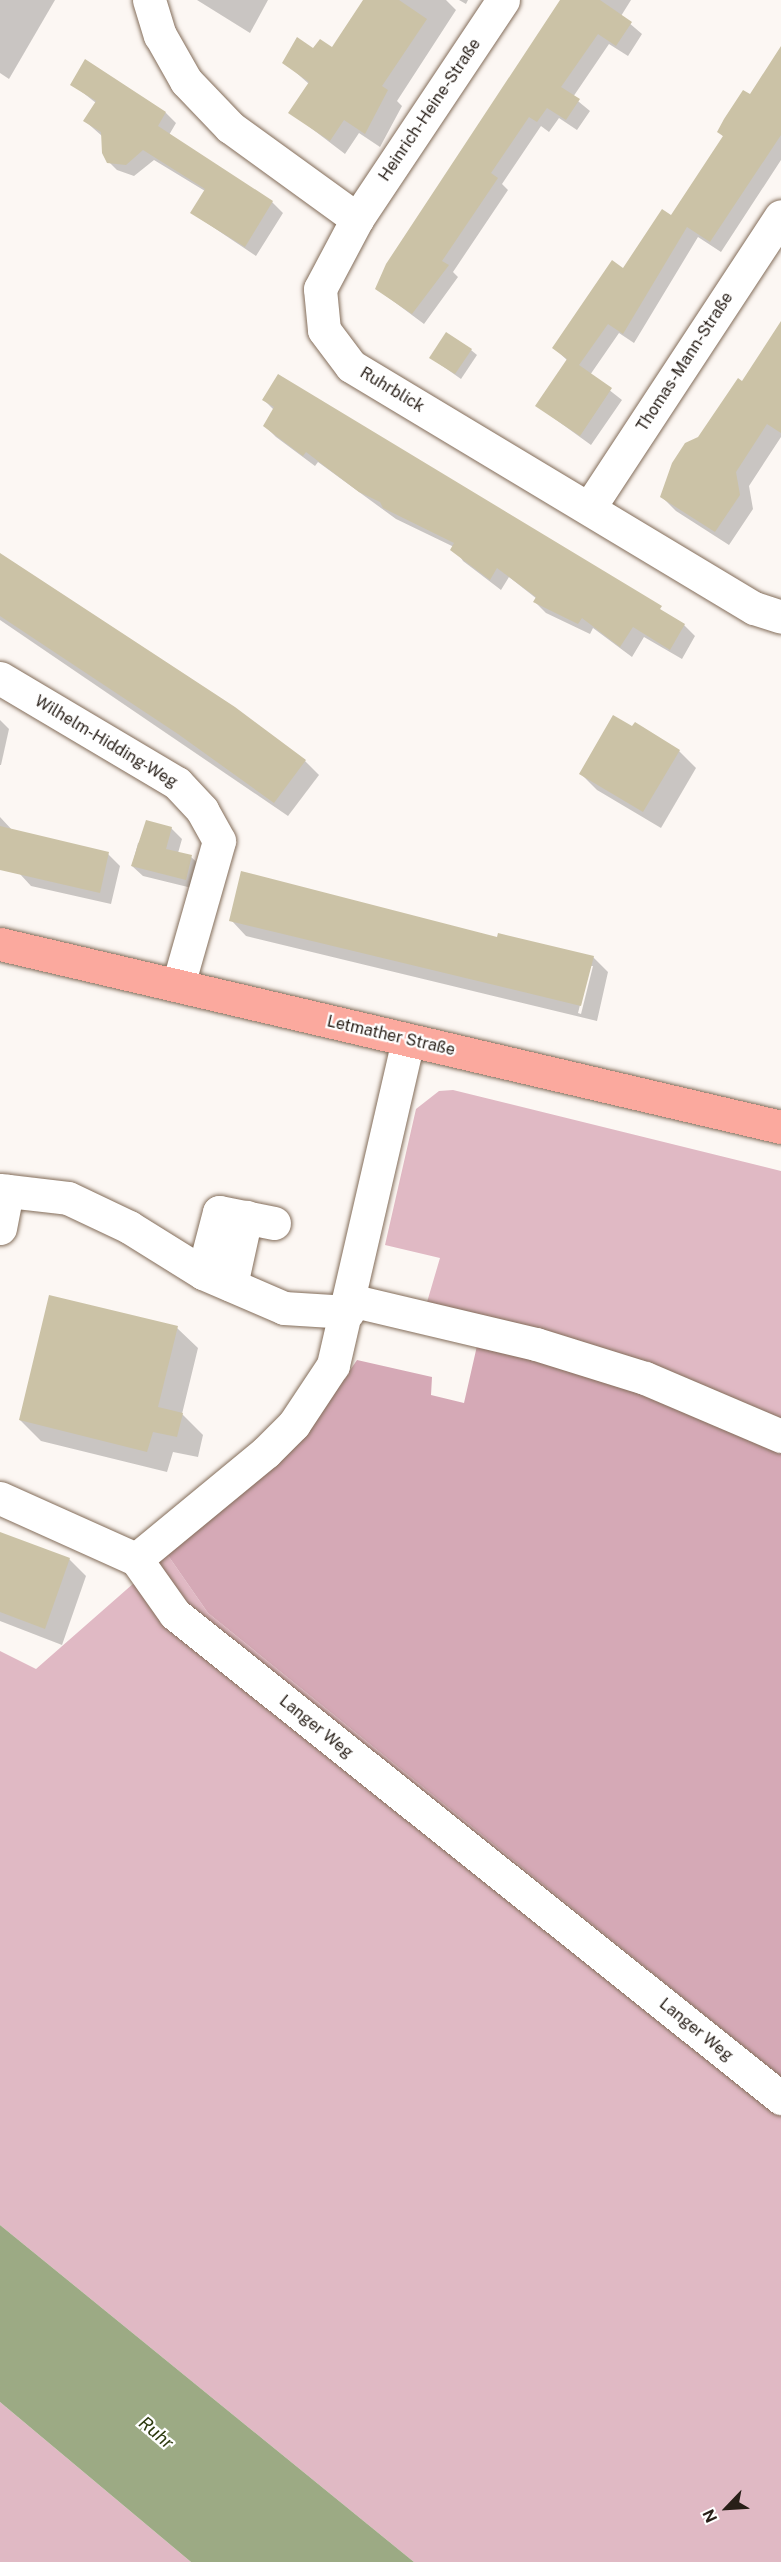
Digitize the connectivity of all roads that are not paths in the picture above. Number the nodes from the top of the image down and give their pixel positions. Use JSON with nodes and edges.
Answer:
{"nodes":[{"id":1,"x":149,"y":0,"type":"edge"},
{"id":2,"x":503,"y":0,"type":"edge"},
{"id":3,"x":781,"y":216,"type":"edge"},
{"id":4,"x":357,"y":219,"type":"junction"},
{"id":5,"x":589,"y":508,"type":"junction"},
{"id":6,"x":781,"y":617,"type":"edge"},
{"id":7,"x":0,"y":678,"type":"edge"},
{"id":8,"x":0,"y":944,"type":"edge"},
{"id":9,"x":178,"y":985,"type":"junction"},
{"id":10,"x":408,"y":1040,"type":"junction"},
{"id":11,"x":781,"y":1127,"type":"edge"},
{"id":12,"x":4,"y":1190,"type":"edge"},
{"id":13,"x":260,"y":1220,"type":"dead end"},
{"id":14,"x":0,"y":1228,"type":"edge"},
{"id":15,"x":217,"y":1279,"type":"junction"},
{"id":16,"x":349,"y":1306,"type":"junction"},
{"id":17,"x":781,"y":1436,"type":"edge"},
{"id":18,"x":0,"y":1498,"type":"edge"},
{"id":19,"x":136,"y":1559,"type":"junction"},
{"id":20,"x":781,"y":2098,"type":"edge"}],
"edges":[{"from":1,"to":4,"type":"street"},
{"from":2,"to":4,"type":"street","name":"Heinrich-Heine-Straße"},
{"from":3,"to":5,"type":"street","name":"Thomas-Mann-Straße"},
{"from":4,"to":5,"type":"street","name":"Ruhrblick"},
{"from":5,"to":6,"type":"street","name":"Ruhrblick"},
{"from":7,"to":9,"type":"street","name":"Wilhelm-Hidding-Weg"},
{"from":8,"to":9,"type":"main road","name":"Letmather Straße"},
{"from":9,"to":10,"type":"main road","name":"Letmather Straße"},
{"from":10,"to":11,"type":"main road","name":"Letmather Straße"},
{"from":10,"to":16,"type":"street"},
{"from":12,"to":14,"type":"street"},
{"from":12,"to":15,"type":"street"},
{"from":13,"to":15,"type":"street"},
{"from":15,"to":16,"type":"street"},
{"from":16,"to":17,"type":"street"},
{"from":16,"to":19,"type":"street"},
{"from":18,"to":19,"type":"street"},
{"from":19,"to":20,"type":"street","name":"Langer Weg"}]}
